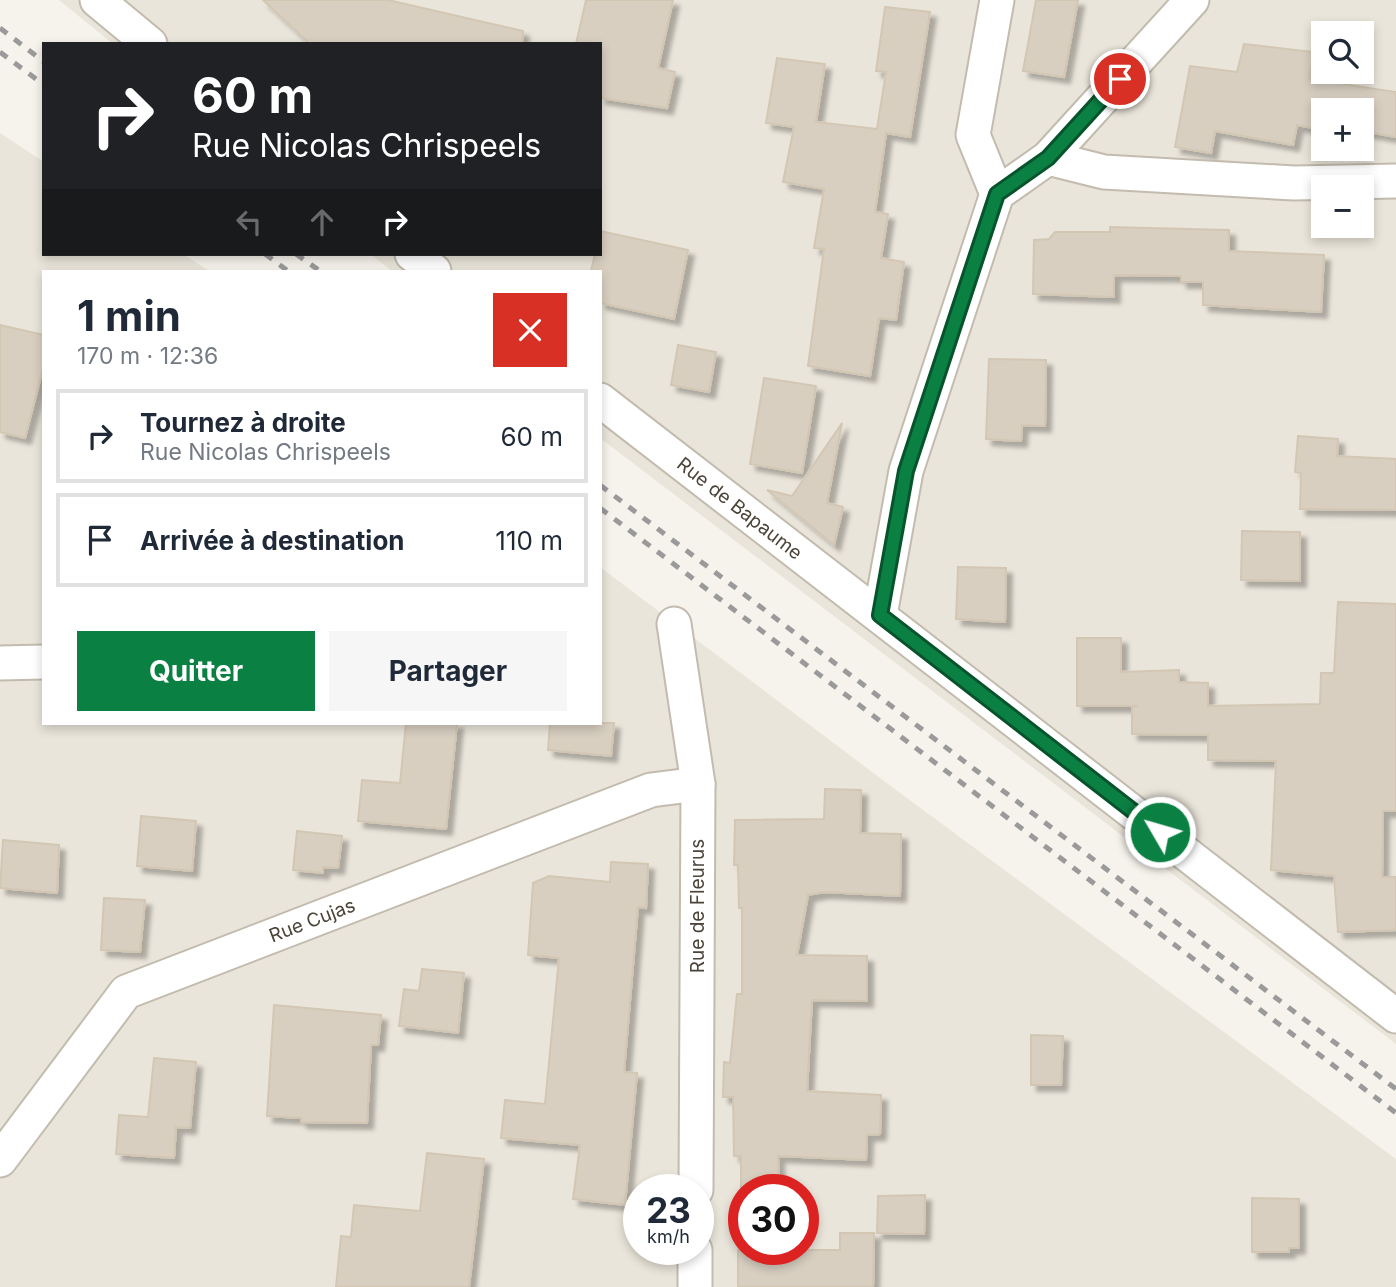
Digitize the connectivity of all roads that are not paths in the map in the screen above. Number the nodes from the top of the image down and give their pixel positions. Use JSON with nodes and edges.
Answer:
{"nodes":[{"id":1,"x":97,"y":0,"type":"edge"},
{"id":2,"x":997,"y":0,"type":"edge"},
{"id":3,"x":1192,"y":0,"type":"edge"},
{"id":4,"x":148,"y":42,"type":"edge"},
{"id":5,"x":1048,"y":158,"type":"junction"},
{"id":6,"x":1396,"y":181,"type":"edge"},
{"id":7,"x":997,"y":194,"type":"junction"},
{"id":8,"x":414,"y":256,"type":"edge"},
{"id":9,"x":432,"y":270,"type":"edge"},
{"id":10,"x":602,"y":402,"type":"edge"},
{"id":11,"x":880,"y":615,"type":"junction"},
{"id":12,"x":674,"y":624,"type":"dead end"},
{"id":13,"x":42,"y":662,"type":"edge"},
{"id":14,"x":0,"y":663,"type":"edge"},
{"id":15,"x":698,"y":784,"type":"junction"},
{"id":16,"x":1396,"y":1016,"type":"edge"},
{"id":17,"x":0,"y":1160,"type":"edge"},
{"id":18,"x":696,"y":1174,"type":"edge"},
{"id":19,"x":695,"y":1265,"type":"edge"},
{"id":20,"x":695,"y":1287,"type":"edge"}],
"edges":[{"from":1,"to":4,"type":"street"},
{"from":2,"to":7,"type":"street"},
{"from":3,"to":5,"type":"street"},
{"from":5,"to":6,"type":"street"},
{"from":5,"to":7,"type":"street"},
{"from":7,"to":11,"type":"street"},
{"from":8,"to":9,"type":"street"},
{"from":10,"to":11,"type":"street","name":"Rue de Bapaume"},
{"from":11,"to":16,"type":"street","name":"Rue de Bapaume"},
{"from":12,"to":15,"type":"street","name":"Rue de Fleurus"},
{"from":13,"to":14,"type":"street"},
{"from":15,"to":17,"type":"street","name":"Rue Cujas"},
{"from":15,"to":18,"type":"street","name":"Rue de Fleurus"},
{"from":19,"to":20,"type":"street"}]}
